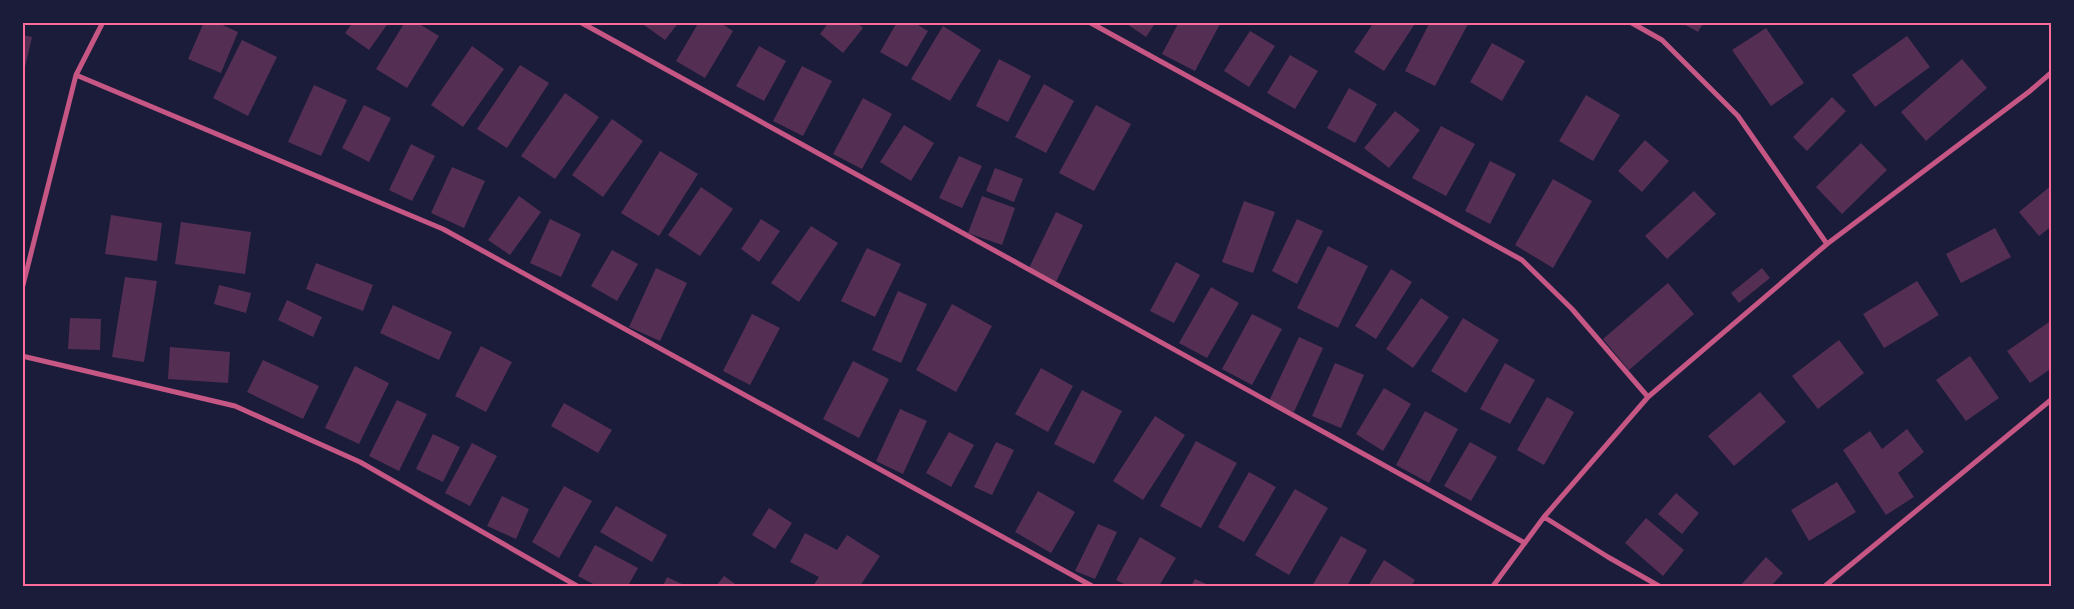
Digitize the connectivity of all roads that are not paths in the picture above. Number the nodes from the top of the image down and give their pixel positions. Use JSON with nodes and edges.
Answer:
{"nodes":[{"id":1,"x":103,"y":22,"type":"edge"},
{"id":2,"x":580,"y":22,"type":"edge"},
{"id":3,"x":1089,"y":22,"type":"edge"},
{"id":4,"x":1630,"y":22,"type":"edge"},
{"id":5,"x":2052,"y":72,"type":"edge"},
{"id":6,"x":76,"y":76,"type":"junction"},
{"id":7,"x":1827,"y":244,"type":"junction"},
{"id":8,"x":22,"y":289,"type":"edge"},
{"id":9,"x":22,"y":356,"type":"edge"},
{"id":10,"x":1648,"y":397,"type":"junction"},
{"id":11,"x":2052,"y":399,"type":"edge"},
{"id":12,"x":1544,"y":516,"type":"junction"},
{"id":13,"x":1525,"y":542,"type":"junction"},
{"id":14,"x":577,"y":586,"type":"edge"},
{"id":15,"x":1092,"y":586,"type":"edge"},
{"id":16,"x":1493,"y":586,"type":"edge"},
{"id":17,"x":1659,"y":586,"type":"edge"},
{"id":18,"x":1825,"y":586,"type":"edge"}],
"edges":[{"from":1,"to":6,"type":"street"},
{"from":2,"to":13,"type":"street"},
{"from":3,"to":10,"type":"street"},
{"from":4,"to":7,"type":"street"},
{"from":5,"to":7,"type":"street"},
{"from":6,"to":8,"type":"street"},
{"from":6,"to":15,"type":"street"},
{"from":7,"to":10,"type":"street"},
{"from":9,"to":14,"type":"street"},
{"from":10,"to":12,"type":"street"},
{"from":11,"to":18,"type":"street"},
{"from":12,"to":13,"type":"street"},
{"from":12,"to":17,"type":"street"},
{"from":13,"to":16,"type":"street"}]}
